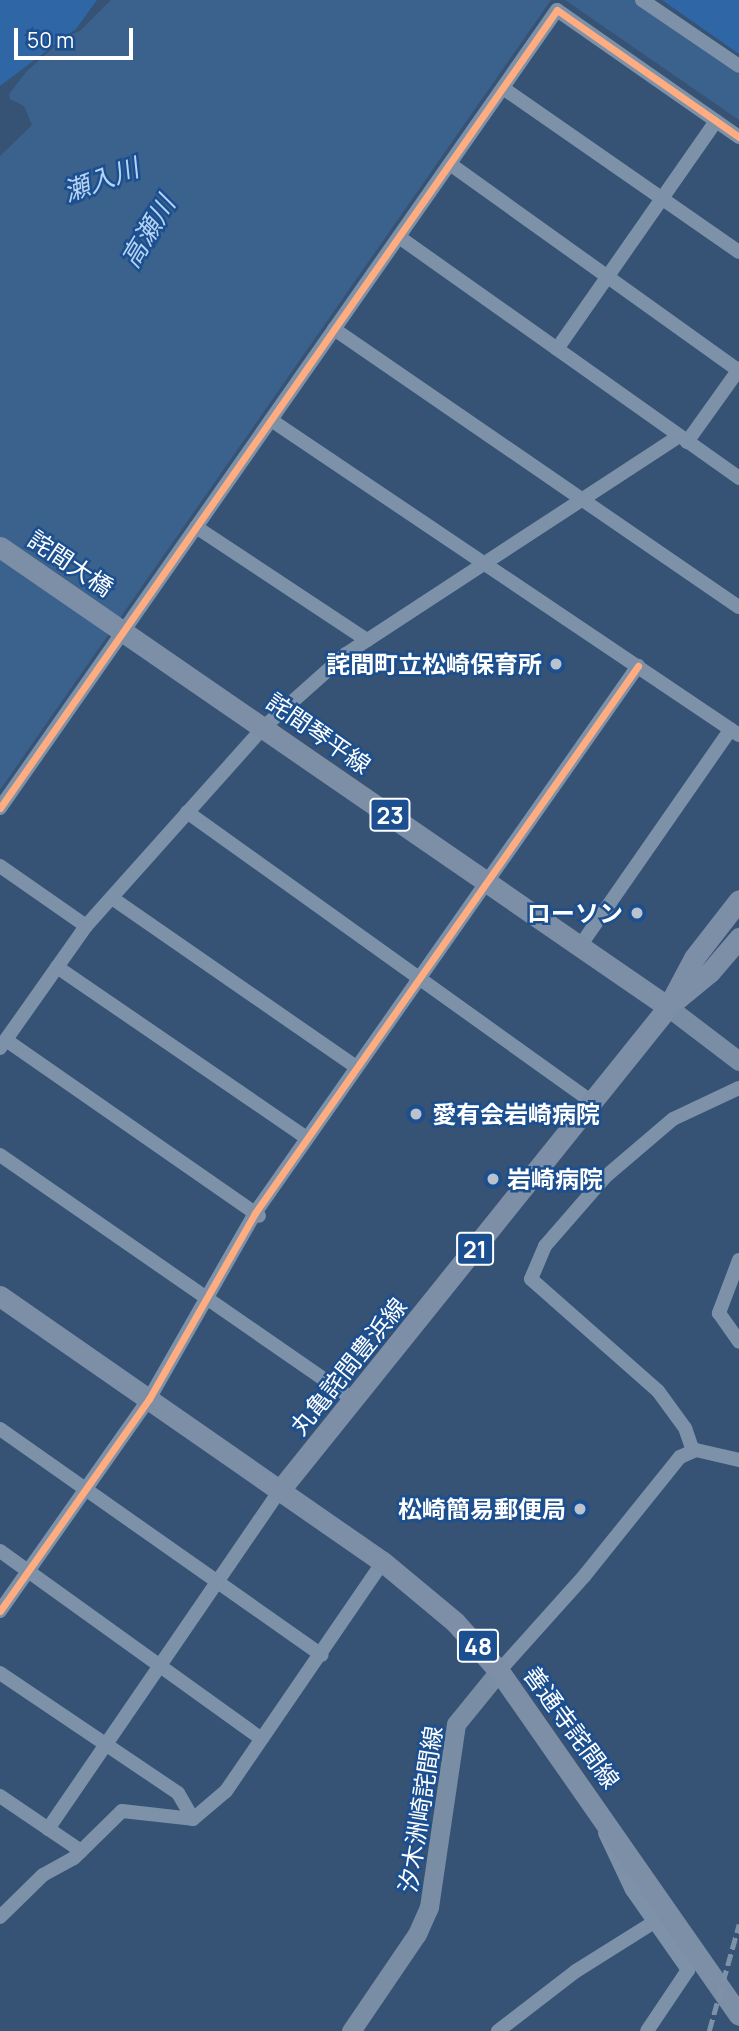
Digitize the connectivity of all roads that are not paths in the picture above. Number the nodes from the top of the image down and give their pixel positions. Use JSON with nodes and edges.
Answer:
{"nodes":[{"id":1,"x":642,"y":0,"type":"edge"},
{"id":2,"x":739,"y":66,"type":"edge"},
{"id":3,"x":503,"y":88,"type":"junction"},
{"id":4,"x":716,"y":121,"type":"junction"},
{"id":5,"x":739,"y":137,"type":"edge"},
{"id":6,"x":450,"y":164,"type":"junction"},
{"id":7,"x":663,"y":199,"type":"junction"},
{"id":8,"x":399,"y":237,"type":"junction"},
{"id":9,"x":739,"y":252,"type":"edge"},
{"id":10,"x":606,"y":278,"type":"junction"},
{"id":11,"x":334,"y":329,"type":"junction"},
{"id":12,"x":557,"y":349,"type":"junction"},
{"id":13,"x":739,"y":370,"type":"edge"},
{"id":14,"x":271,"y":420,"type":"junction"},
{"id":15,"x":683,"y":439,"type":"junction"},
{"id":16,"x":739,"y":478,"type":"edge"},
{"id":17,"x":582,"y":499,"type":"junction"},
{"id":18,"x":196,"y":527,"type":"junction"},
{"id":19,"x":0,"y":547,"type":"edge"},
{"id":20,"x":481,"y":563,"type":"junction"},
{"id":21,"x":739,"y":607,"type":"edge"},
{"id":22,"x":118,"y":627,"type":"junction"},
{"id":23,"x":367,"y":640,"type":"junction"},
{"id":24,"x":638,"y":666,"type":"junction"},
{"id":25,"x":264,"y":727,"type":"junction"},
{"id":26,"x":735,"y":732,"type":"edge"},
{"id":27,"x":0,"y":808,"type":"edge"},
{"id":28,"x":187,"y":812,"type":"junction"},
{"id":29,"x":0,"y":866,"type":"edge"},
{"id":30,"x":487,"y":884,"type":"junction"},
{"id":31,"x":112,"y":898,"type":"junction"},
{"id":32,"x":739,"y":900,"type":"edge"},
{"id":33,"x":86,"y":926,"type":"junction"},
{"id":34,"x":739,"y":938,"type":"edge"},
{"id":35,"x":580,"y":946,"type":"junction"},
{"id":36,"x":57,"y":967,"type":"junction"},
{"id":37,"x":420,"y":977,"type":"junction"},
{"id":38,"x":668,"y":1007,"type":"junction"},
{"id":39,"x":3,"y":1044,"type":"edge"},
{"id":40,"x":739,"y":1061,"type":"edge"},
{"id":41,"x":356,"y":1067,"type":"junction"},
{"id":42,"x":739,"y":1088,"type":"edge"},
{"id":43,"x":592,"y":1102,"type":"junction"},
{"id":44,"x":307,"y":1138,"type":"junction"},
{"id":45,"x":0,"y":1155,"type":"edge"},
{"id":46,"x":257,"y":1215,"type":"junction"},
{"id":47,"x":739,"y":1260,"type":"edge"},
{"id":48,"x":0,"y":1296,"type":"edge"},
{"id":49,"x":206,"y":1296,"type":"junction"},
{"id":50,"x":739,"y":1342,"type":"edge"},
{"id":51,"x":149,"y":1399,"type":"junction"},
{"id":52,"x":354,"y":1400,"type":"junction"},
{"id":53,"x":0,"y":1429,"type":"edge"},
{"id":54,"x":693,"y":1451,"type":"junction"},
{"id":55,"x":739,"y":1460,"type":"edge"},
{"id":56,"x":87,"y":1490,"type":"junction"},
{"id":57,"x":280,"y":1490,"type":"junction"},
{"id":58,"x":0,"y":1551,"type":"edge"},
{"id":59,"x":383,"y":1562,"type":"junction"},
{"id":60,"x":29,"y":1571,"type":"junction"},
{"id":61,"x":219,"y":1584,"type":"junction"},
{"id":62,"x":0,"y":1611,"type":"edge"},
{"id":63,"x":321,"y":1656,"type":"junction"},
{"id":64,"x":159,"y":1666,"type":"junction"},
{"id":65,"x":499,"y":1671,"type":"junction"},
{"id":66,"x":0,"y":1672,"type":"edge"},
{"id":67,"x":262,"y":1740,"type":"junction"},
{"id":68,"x":106,"y":1746,"type":"junction"},
{"id":69,"x":0,"y":1796,"type":"edge"},
{"id":70,"x":593,"y":1802,"type":"junction"},
{"id":71,"x":193,"y":1818,"type":"junction"},
{"id":72,"x":48,"y":1829,"type":"junction"},
{"id":73,"x":81,"y":1851,"type":"junction"},
{"id":74,"x":0,"y":1917,"type":"edge"},
{"id":75,"x":654,"y":1922,"type":"junction"},
{"id":76,"x":739,"y":2015,"type":"edge"},
{"id":77,"x":351,"y":2031,"type":"edge"},
{"id":78,"x":498,"y":2031,"type":"edge"},
{"id":79,"x":647,"y":2031,"type":"edge"}],
"edges":[{"from":1,"to":2,"type":"street"},
{"from":3,"to":4,"type":"street"},
{"from":3,"to":6,"type":"street"},
{"from":3,"to":7,"type":"street"},
{"from":4,"to":5,"type":"street"},
{"from":4,"to":7,"type":"street"},
{"from":6,"to":8,"type":"street"},
{"from":6,"to":10,"type":"street"},
{"from":7,"to":9,"type":"street"},
{"from":7,"to":10,"type":"street"},
{"from":8,"to":11,"type":"street"},
{"from":8,"to":12,"type":"street"},
{"from":10,"to":12,"type":"street"},
{"from":10,"to":13,"type":"street"},
{"from":11,"to":14,"type":"street"},
{"from":11,"to":17,"type":"street"},
{"from":12,"to":15,"type":"street"},
{"from":13,"to":15,"type":"street"},
{"from":14,"to":18,"type":"street"},
{"from":14,"to":20,"type":"street"},
{"from":15,"to":16,"type":"street"},
{"from":15,"to":17,"type":"street"},
{"from":17,"to":20,"type":"street"},
{"from":17,"to":21,"type":"street"},
{"from":18,"to":22,"type":"street"},
{"from":18,"to":23,"type":"street"},
{"from":19,"to":22,"type":"main road","name":"詫間大橋","number":"23"},
{"from":20,"to":23,"type":"street"},
{"from":20,"to":24,"type":"street"},
{"from":22,"to":25,"type":"main road","name":"詫間琴平線","number":"23"},
{"from":22,"to":27,"type":"street"},
{"from":23,"to":25,"type":"street"},
{"from":24,"to":26,"type":"street"},
{"from":24,"to":30,"type":"street"},
{"from":25,"to":28,"type":"street"},
{"from":25,"to":30,"type":"main road","name":"詫間琴平線","number":"23"},
{"from":26,"to":35,"type":"street"},
{"from":28,"to":31,"type":"street"},
{"from":28,"to":37,"type":"street"},
{"from":29,"to":33,"type":"street"},
{"from":30,"to":35,"type":"main road","name":"詫間琴平線","number":"23"},
{"from":30,"to":37,"type":"street"},
{"from":31,"to":33,"type":"street"},
{"from":31,"to":41,"type":"street"},
{"from":32,"to":38,"type":"main road","name":"丸亀詫間豊浜線","number":"21"},
{"from":33,"to":36,"type":"street"},
{"from":34,"to":38,"type":"main road","name":"丸亀詫間豊浜線","number":"21"},
{"from":35,"to":38,"type":"main road","name":"詫間琴平線","number":"23"},
{"from":36,"to":39,"type":"street"},
{"from":36,"to":44,"type":"street"},
{"from":37,"to":41,"type":"street"},
{"from":37,"to":43,"type":"street"},
{"from":38,"to":40,"type":"main road"},
{"from":38,"to":43,"type":"main road","name":"丸亀詫間豊浜線","number":"21"},
{"from":39,"to":46,"type":"street"},
{"from":41,"to":44,"type":"street"},
{"from":42,"to":54,"type":"street"},
{"from":43,"to":52,"type":"main road","name":"丸亀詫間豊浜線","number":"21"},
{"from":44,"to":46,"type":"street"},
{"from":45,"to":49,"type":"street"},
{"from":46,"to":49,"type":"street"},
{"from":47,"to":50,"type":"street"},
{"from":48,"to":51,"type":"main road"},
{"from":49,"to":51,"type":"street"},
{"from":49,"to":52,"type":"street"},
{"from":51,"to":56,"type":"street"},
{"from":51,"to":57,"type":"main road"},
{"from":52,"to":57,"type":"main road","name":"丸亀詫間豊浜線","number":"21"},
{"from":53,"to":56,"type":"street"},
{"from":54,"to":55,"type":"street"},
{"from":54,"to":65,"type":"street"},
{"from":56,"to":60,"type":"street"},
{"from":56,"to":61,"type":"street"},
{"from":57,"to":59,"type":"main road","name":"善通寺詫間線","number":"48"},
{"from":57,"to":61,"type":"street"},
{"from":58,"to":60,"type":"street"},
{"from":59,"to":63,"type":"street"},
{"from":59,"to":65,"type":"main road","name":"善通寺詫間線","number":"48"},
{"from":60,"to":62,"type":"street"},
{"from":60,"to":64,"type":"street"},
{"from":61,"to":63,"type":"street"},
{"from":61,"to":64,"type":"street"},
{"from":63,"to":67,"type":"street"},
{"from":64,"to":67,"type":"street"},
{"from":64,"to":68,"type":"street"},
{"from":65,"to":70,"type":"main road","name":"善通寺詫間線","number":"48"},
{"from":65,"to":77,"type":"main road","name":"汐木洲崎詫間線"},
{"from":66,"to":68,"type":"street"},
{"from":67,"to":71,"type":"street"},
{"from":68,"to":71,"type":"street"},
{"from":68,"to":72,"type":"street"},
{"from":69,"to":72,"type":"street"},
{"from":70,"to":75,"type":"street"},
{"from":70,"to":76,"type":"main road","name":"善通寺詫間線","number":"48"},
{"from":71,"to":73,"type":"street"},
{"from":72,"to":73,"type":"street"},
{"from":73,"to":74,"type":"street"},
{"from":75,"to":78,"type":"street"},
{"from":75,"to":79,"type":"street"}]}
